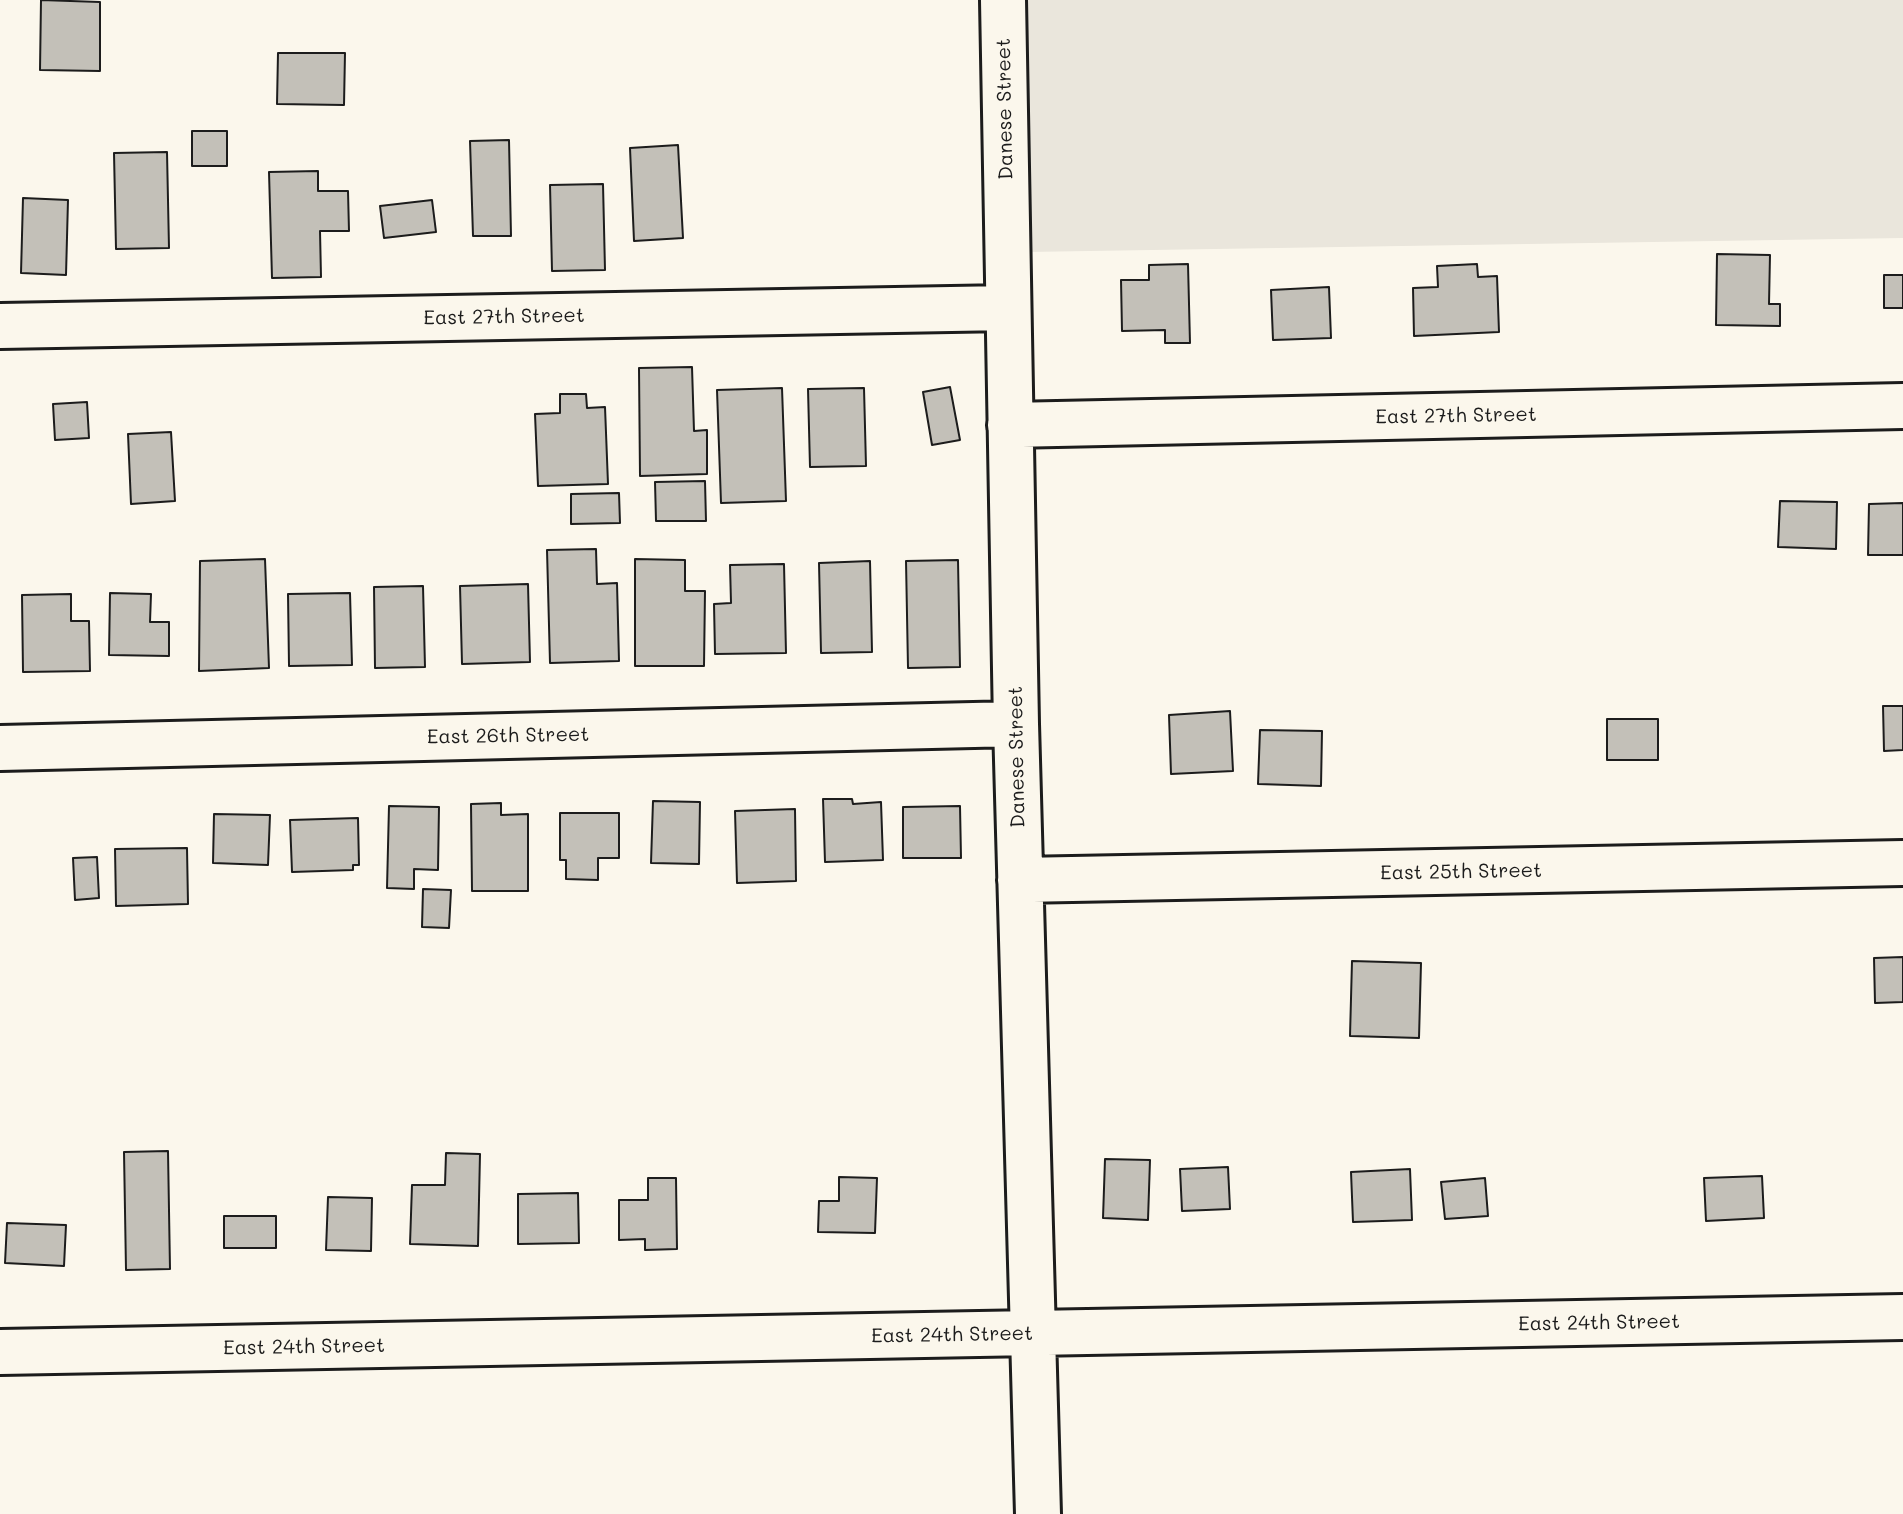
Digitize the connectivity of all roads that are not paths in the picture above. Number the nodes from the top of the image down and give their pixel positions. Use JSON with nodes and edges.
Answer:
{"nodes":[{"id":1,"x":1003,"y":0,"type":"edge"},
{"id":2,"x":1007,"y":308,"type":"junction"},
{"id":3,"x":0,"y":326,"type":"edge"},
{"id":4,"x":1903,"y":406,"type":"edge"},
{"id":5,"x":1010,"y":425,"type":"junction"},
{"id":6,"x":1016,"y":724,"type":"junction"},
{"id":7,"x":0,"y":748,"type":"edge"},
{"id":8,"x":1903,"y":863,"type":"edge"},
{"id":9,"x":1020,"y":880,"type":"junction"},
{"id":10,"x":1903,"y":1317,"type":"edge"},
{"id":11,"x":1035,"y":1333,"type":"junction"},
{"id":12,"x":0,"y":1352,"type":"edge"},
{"id":13,"x":1038,"y":1514,"type":"edge"}],
"edges":[{"from":1,"to":2,"type":"street","name":"Danese Street"},
{"from":2,"to":3,"type":"street","name":"East 27th Street"},
{"from":2,"to":5,"type":"street","name":"Danese Street"},
{"from":4,"to":5,"type":"street","name":"East 27th Street"},
{"from":5,"to":6,"type":"street","name":"Danese Street"},
{"from":6,"to":7,"type":"street","name":"East 26th Street"},
{"from":6,"to":9,"type":"street","name":"Danese Street"},
{"from":8,"to":9,"type":"street","name":"East 25th Street"},
{"from":9,"to":11,"type":"street","name":"Danese Street"},
{"from":10,"to":11,"type":"street","name":"East 24th Street"},
{"from":11,"to":12,"type":"street","name":"East 24th Street"},
{"from":11,"to":13,"type":"street","name":"Danese Street"}]}
